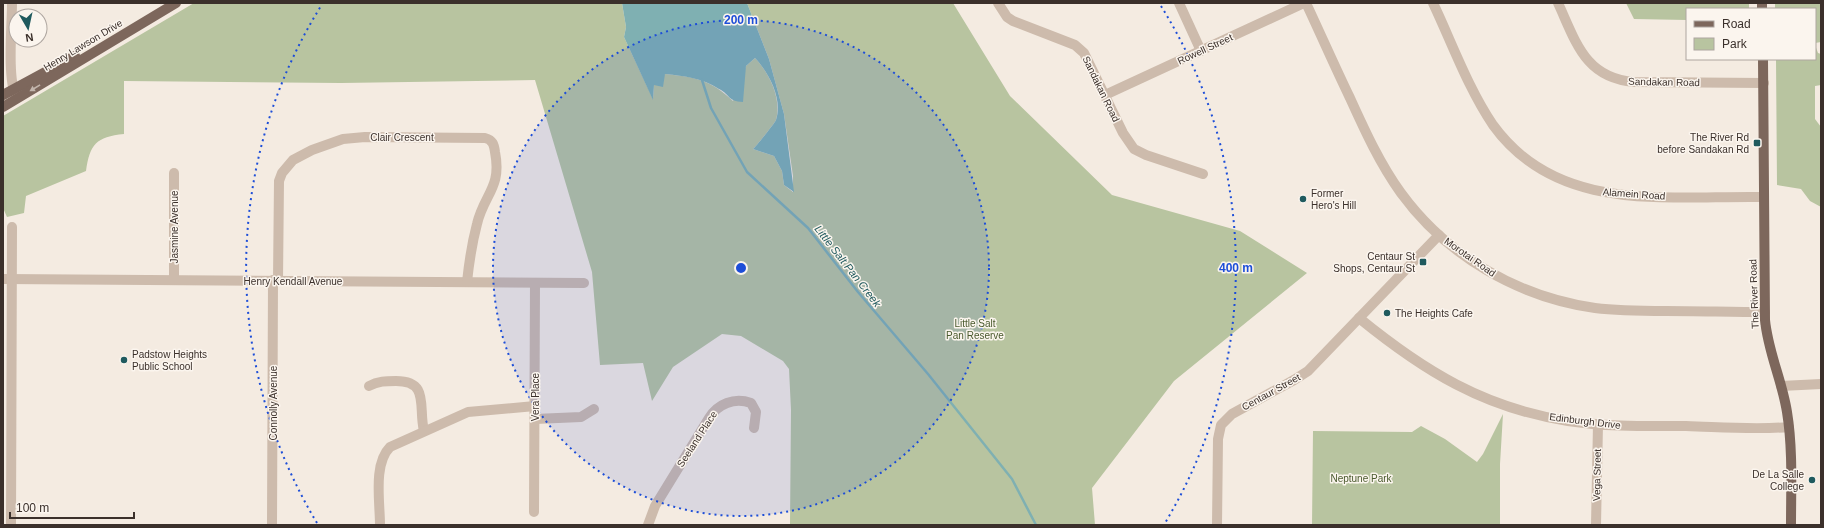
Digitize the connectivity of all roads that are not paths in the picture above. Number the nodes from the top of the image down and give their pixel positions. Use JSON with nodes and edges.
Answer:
{"nodes":[{"id":1,"x":12,"y":3,"type":"edge"},
{"id":2,"x":175,"y":3,"type":"edge"},
{"id":3,"x":998,"y":3,"type":"edge"},
{"id":4,"x":1179,"y":3,"type":"edge"},
{"id":5,"x":1305,"y":3,"type":"edge"},
{"id":6,"x":1433,"y":3,"type":"edge"},
{"id":7,"x":1558,"y":3,"type":"edge"},
{"id":8,"x":1201,"y":51,"type":"junction"},
{"id":9,"x":1763,"y":60,"type":"edge"},
{"id":10,"x":1764,"y":83,"type":"junction"},
{"id":11,"x":15,"y":94,"type":"junction"},
{"id":12,"x":3,"y":95,"type":"edge"},
{"id":13,"x":1105,"y":95,"type":"junction"},
{"id":14,"x":3,"y":107,"type":"edge"},
{"id":15,"x":174,"y":173,"type":"dead end"},
{"id":16,"x":1203,"y":174,"type":"dead end"},
{"id":17,"x":1764,"y":197,"type":"junction"},
{"id":18,"x":12,"y":227,"type":"dead end"},
{"id":19,"x":1439,"y":235,"type":"junction"},
{"id":20,"x":7,"y":279,"type":"edge"},
{"id":21,"x":174,"y":280,"type":"junction"},
{"id":22,"x":275,"y":280,"type":"junction"},
{"id":23,"x":467,"y":282,"type":"junction"},
{"id":24,"x":535,"y":283,"type":"junction"},
{"id":25,"x":584,"y":283,"type":"dead end"},
{"id":26,"x":1765,"y":312,"type":"junction"},
{"id":27,"x":1359,"y":318,"type":"junction"},
{"id":28,"x":7,"y":379,"type":"edge"},
{"id":29,"x":1821,"y":384,"type":"edge"},
{"id":30,"x":369,"y":386,"type":"dead end"},
{"id":31,"x":1781,"y":386,"type":"junction"},
{"id":32,"x":535,"y":406,"type":"junction"},
{"id":33,"x":594,"y":409,"type":"dead end"},
{"id":34,"x":535,"y":419,"type":"junction"},
{"id":35,"x":1598,"y":424,"type":"junction"},
{"id":36,"x":1789,"y":427,"type":"junction"},
{"id":37,"x":754,"y":428,"type":"dead end"},
{"id":38,"x":424,"y":431,"type":"junction"},
{"id":39,"x":7,"y":478,"type":"edge"},
{"id":40,"x":534,"y":512,"type":"dead end"},
{"id":41,"x":11,"y":525,"type":"edge"},
{"id":42,"x":272,"y":525,"type":"edge"},
{"id":43,"x":380,"y":525,"type":"edge"},
{"id":44,"x":648,"y":525,"type":"edge"},
{"id":45,"x":1217,"y":525,"type":"edge"},
{"id":46,"x":1596,"y":525,"type":"edge"},
{"id":47,"x":1791,"y":525,"type":"edge"}],
"edges":[{"from":1,"to":11,"type":"street"},
{"from":2,"to":11,"type":"main road","name":"Henry Lawson Drive"},
{"from":3,"to":13,"type":"street","name":"Sandakan Road"},
{"from":4,"to":8,"type":"street"},
{"from":5,"to":8,"type":"street","name":"Rowell Street"},
{"from":5,"to":19,"type":"street","name":"Morotai Road"},
{"from":6,"to":17,"type":"street","name":"Alamein Road"},
{"from":7,"to":10,"type":"street","name":"Sandakan Road"},
{"from":8,"to":13,"type":"street","name":"Rowell Street"},
{"from":9,"to":10,"type":"main road","name":"The River Road"},
{"from":10,"to":17,"type":"main road","name":"The River Road"},
{"from":11,"to":12,"type":"main road","name":"Henry Lawson Drive"},
{"from":11,"to":14,"type":"main road","name":"Henry Lawson Drive"},
{"from":13,"to":16,"type":"street","name":"Sandakan Road"},
{"from":15,"to":21,"type":"street","name":"Jasmine Avenue"},
{"from":17,"to":26,"type":"main road","name":"The River Road"},
{"from":18,"to":20,"type":"street"},
{"from":19,"to":26,"type":"street","name":"Morotai Road"},
{"from":19,"to":27,"type":"street","name":"Centaur Street"},
{"from":20,"to":21,"type":"street","name":"Henry Kendall Avenue"},
{"from":20,"to":28,"type":"street"},
{"from":21,"to":22,"type":"street","name":"Henry Kendall Avenue"},
{"from":22,"to":23,"type":"street","name":"Henry Kendall Avenue"},
{"from":22,"to":23,"type":"street","name":"Clair Crescent"},
{"from":22,"to":42,"type":"street","name":"Connolly Avenue"},
{"from":23,"to":24,"type":"street","name":"Henry Kendall Avenue"},
{"from":24,"to":25,"type":"street","name":"Henry Kendall Avenue"},
{"from":24,"to":32,"type":"street","name":"Vera Place"},
{"from":26,"to":31,"type":"main road","name":"The River Road"},
{"from":27,"to":35,"type":"street","name":"Edinburgh Drive"},
{"from":27,"to":45,"type":"street","name":"Centaur Street"},
{"from":28,"to":39,"type":"street"},
{"from":29,"to":31,"type":"street"},
{"from":30,"to":38,"type":"street"},
{"from":31,"to":36,"type":"main road","name":"The River Road"},
{"from":32,"to":34,"type":"street","name":"Vera Place"},
{"from":32,"to":38,"type":"street"},
{"from":33,"to":34,"type":"street"},
{"from":34,"to":40,"type":"street","name":"Vera Place"},
{"from":35,"to":36,"type":"street","name":"Edinburgh Drive"},
{"from":35,"to":46,"type":"street","name":"Vega Street"},
{"from":36,"to":47,"type":"main road","name":"The River Road"},
{"from":37,"to":44,"type":"street","name":"Seeland Place"},
{"from":38,"to":43,"type":"street"},
{"from":39,"to":41,"type":"street"}]}
